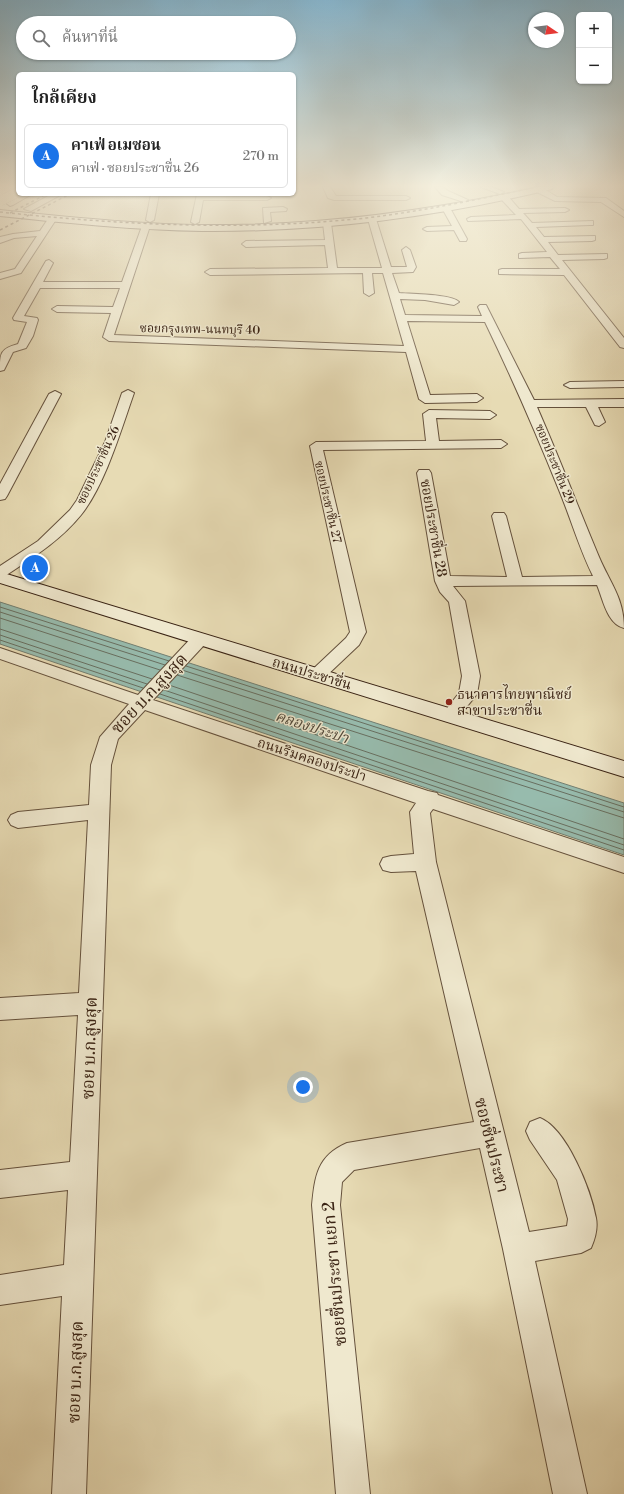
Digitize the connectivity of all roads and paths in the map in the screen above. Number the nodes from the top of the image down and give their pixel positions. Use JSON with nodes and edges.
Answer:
{"nodes":[{"id":1,"x":555,"y":256,"type":"edge"},
{"id":2,"x":27,"y":257,"type":"edge"},
{"id":3,"x":133,"y":257,"type":"edge"},
{"id":4,"x":331,"y":257,"type":"edge"},
{"id":5,"x":384,"y":257,"type":"edge"},
{"id":6,"x":408,"y":257,"type":"edge"},
{"id":7,"x":49,"y":263,"type":"dead end"},
{"id":8,"x":333,"y":271,"type":"junction"},
{"id":9,"x":367,"y":271,"type":"junction"},
{"id":10,"x":388,"y":271,"type":"junction"},
{"id":11,"x":210,"y":272,"type":"dead end"},
{"id":12,"x":502,"y":272,"type":"dead end"},
{"id":13,"x":568,"y":272,"type":"junction"},
{"id":14,"x":0,"y":276,"type":"edge"},
{"id":15,"x":37,"y":285,"type":"junction"},
{"id":16,"x":126,"y":285,"type":"junction"},
{"id":17,"x":369,"y":293,"type":"dead end"},
{"id":18,"x":395,"y":296,"type":"junction"},
{"id":19,"x":454,"y":302,"type":"dead end"},
{"id":20,"x":483,"y":307,"type":"dead end"},
{"id":21,"x":57,"y":309,"type":"dead end"},
{"id":22,"x":118,"y":310,"type":"junction"},
{"id":23,"x":402,"y":318,"type":"junction"},
{"id":24,"x":488,"y":320,"type":"junction"},
{"id":25,"x":605,"y":321,"type":"junction"},
{"id":26,"x":618,"y":321,"type":"dead end"},
{"id":27,"x":622,"y":340,"type":"edge"},
{"id":28,"x":410,"y":348,"type":"junction"},
{"id":29,"x":0,"y":368,"type":"edge"},
{"id":30,"x":624,"y":384,"type":"edge"},
{"id":31,"x":570,"y":385,"type":"dead end"},
{"id":32,"x":128,"y":393,"type":"dead end"},
{"id":33,"x":55,"y":394,"type":"dead end"},
{"id":34,"x":478,"y":398,"type":"dead end"},
{"id":35,"x":590,"y":403,"type":"junction"},
{"id":36,"x":624,"y":403,"type":"edge"},
{"id":37,"x":530,"y":404,"type":"junction"},
{"id":38,"x":490,"y":415,"type":"dead end"},
{"id":39,"x":599,"y":422,"type":"dead end"},
{"id":40,"x":433,"y":444,"type":"junction"},
{"id":41,"x":501,"y":444,"type":"dead end"},
{"id":42,"x":424,"y":473,"type":"dead end"},
{"id":43,"x":0,"y":496,"type":"edge"},
{"id":44,"x":499,"y":516,"type":"dead end"},
{"id":45,"x":0,"y":573,"type":"edge"},
{"id":46,"x":0,"y":578,"type":"edge"},
{"id":47,"x":603,"y":580,"type":"junction"},
{"id":48,"x":443,"y":581,"type":"junction"},
{"id":49,"x":516,"y":582,"type":"junction"},
{"id":50,"x":624,"y":622,"type":"edge"},
{"id":51,"x":200,"y":639,"type":"junction"},
{"id":52,"x":0,"y":653,"type":"edge"},
{"id":53,"x":317,"y":675,"type":"junction"},
{"id":54,"x":142,"y":700,"type":"junction"},
{"id":55,"x":450,"y":716,"type":"junction"},
{"id":56,"x":624,"y":769,"type":"edge"},
{"id":57,"x":430,"y":798,"type":"junction"},
{"id":58,"x":99,"y":812,"type":"junction"},
{"id":59,"x":18,"y":820,"type":"dead end"},
{"id":60,"x":425,"y":862,"type":"junction"},
{"id":61,"x":391,"y":864,"type":"dead end"},
{"id":62,"x":624,"y":865,"type":"edge"},
{"id":63,"x":91,"y":1003,"type":"junction"},
{"id":64,"x":0,"y":1009,"type":"edge"},
{"id":65,"x":540,"y":1131,"type":"dead end"},
{"id":66,"x":489,"y":1133,"type":"junction"},
{"id":67,"x":84,"y":1174,"type":"junction"},
{"id":68,"x":0,"y":1184,"type":"edge"},
{"id":69,"x":518,"y":1249,"type":"junction"},
{"id":70,"x":79,"y":1278,"type":"junction"},
{"id":71,"x":0,"y":1290,"type":"edge"},
{"id":72,"x":69,"y":1494,"type":"edge"},
{"id":73,"x":353,"y":1494,"type":"edge"},
{"id":74,"x":570,"y":1494,"type":"edge"}],
"edges":[{"from":1,"to":13,"type":"street"},
{"from":2,"to":14,"type":"street"},
{"from":3,"to":16,"type":"street","name":"ซอยกรุงเทพ-นนทบุรี 40"},
{"from":4,"to":8,"type":"street"},
{"from":5,"to":10,"type":"street"},
{"from":6,"to":10,"type":"street"},
{"from":7,"to":15,"type":"street"},
{"from":8,"to":9,"type":"street"},
{"from":8,"to":11,"type":"street"},
{"from":9,"to":10,"type":"street"},
{"from":9,"to":17,"type":"street"},
{"from":10,"to":18,"type":"street"},
{"from":12,"to":13,"type":"street"},
{"from":13,"to":25,"type":"street"},
{"from":15,"to":16,"type":"street"},
{"from":15,"to":29,"type":"street"},
{"from":16,"to":22,"type":"street","name":"ซอยกรุงเทพ-นนทบุรี 40"},
{"from":18,"to":19,"type":"street"},
{"from":18,"to":23,"type":"street"},
{"from":20,"to":24,"type":"street","name":"ซอยประชาชื่น 29"},
{"from":21,"to":22,"type":"street"},
{"from":22,"to":28,"type":"street","name":"ซอยกรุงเทพ-นนทบุรี 40"},
{"from":23,"to":24,"type":"street"},
{"from":23,"to":28,"type":"street"},
{"from":24,"to":37,"type":"street","name":"ซอยประชาชื่น 29"},
{"from":25,"to":26,"type":"street"},
{"from":25,"to":27,"type":"street"},
{"from":28,"to":34,"type":"street"},
{"from":30,"to":31,"type":"street"},
{"from":32,"to":45,"type":"street","name":"ซอยประชาชื่น 26"},
{"from":33,"to":43,"type":"street"},
{"from":35,"to":36,"type":"street"},
{"from":35,"to":37,"type":"street"},
{"from":35,"to":39,"type":"street"},
{"from":37,"to":47,"type":"street","name":"ซอยประชาชื่น 29"},
{"from":38,"to":40,"type":"street"},
{"from":40,"to":41,"type":"street","name":"ซอยประชาชื่น 27"},
{"from":40,"to":53,"type":"street","name":"ซอยประชาชื่น 27"},
{"from":42,"to":48,"type":"street","name":"ซอยประชาชื่น 28"},
{"from":44,"to":49,"type":"street"},
{"from":46,"to":51,"type":"main road","name":"ถนนประชาชื่น"},
{"from":47,"to":49,"type":"street"},
{"from":47,"to":50,"type":"street","name":"ซอยประชาชื่น 29"},
{"from":48,"to":49,"type":"street"},
{"from":48,"to":55,"type":"street","name":"ซอยประชาชื่น 28"},
{"from":51,"to":53,"type":"main road","name":"ถนนประชาชื่น"},
{"from":51,"to":54,"type":"street","name":"ซอย บ.ก.สูงสุด"},
{"from":52,"to":54,"type":"street","name":"ถนนริมคลองประปา"},
{"from":53,"to":55,"type":"main road","name":"ถนนประชาชื่น"},
{"from":54,"to":57,"type":"street","name":"ถนนริมคลองประปา"},
{"from":54,"to":58,"type":"street","name":"ซอย บ.ก.สูงสุด"},
{"from":55,"to":56,"type":"main road","name":"ถนนประชาชื่น"},
{"from":57,"to":60,"type":"street","name":"ซอยชื่นประชา"},
{"from":57,"to":62,"type":"street","name":"ถนนริมคลองประปา"},
{"from":58,"to":59,"type":"street"},
{"from":58,"to":63,"type":"street","name":"ซอย บ.ก.สูงสุด"},
{"from":60,"to":61,"type":"street"},
{"from":60,"to":66,"type":"street","name":"ซอยชื่นประชา"},
{"from":63,"to":64,"type":"street"},
{"from":63,"to":67,"type":"street","name":"ซอย บ.ก.สูงสุด"},
{"from":65,"to":69,"type":"street"},
{"from":66,"to":69,"type":"street","name":"ซอยชื่นประชา"},
{"from":66,"to":73,"type":"street","name":"ซอยชื่นประชา แยก 2"},
{"from":67,"to":68,"type":"street"},
{"from":67,"to":70,"type":"street","name":"ซอย บ.ก.สูงสุด"},
{"from":69,"to":74,"type":"street","name":"ซอยชื่นประชา"},
{"from":70,"to":71,"type":"street"},
{"from":70,"to":72,"type":"street","name":"ซอย บ.ก.สูงสุด"}]}
